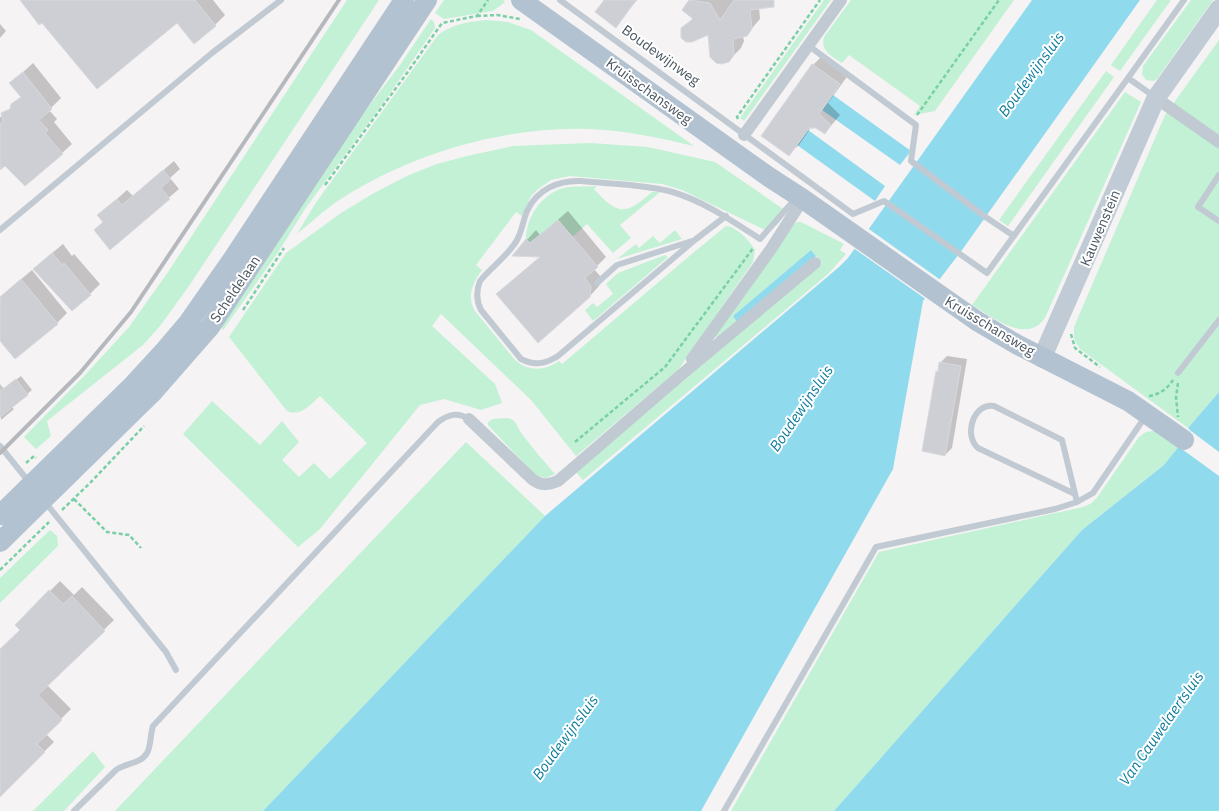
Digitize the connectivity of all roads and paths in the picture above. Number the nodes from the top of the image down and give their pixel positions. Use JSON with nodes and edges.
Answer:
{"nodes":[{"id":1,"x":281,"y":0,"type":"edge"},
{"id":2,"x":404,"y":0,"type":"edge"},
{"id":3,"x":427,"y":0,"type":"edge"},
{"id":4,"x":521,"y":0,"type":"edge"},
{"id":5,"x":560,"y":0,"type":"edge"},
{"id":6,"x":820,"y":0,"type":"edge"},
{"id":7,"x":841,"y":0,"type":"edge"},
{"id":8,"x":999,"y":0,"type":"edge"},
{"id":9,"x":1184,"y":0,"type":"edge"},
{"id":10,"x":1219,"y":9,"type":"edge"},
{"id":11,"x":809,"y":46,"type":"junction"},
{"id":12,"x":1128,"y":78,"type":"junction"},
{"id":13,"x":1156,"y":98,"type":"junction"},
{"id":14,"x":912,"y":122,"type":"junction"},
{"id":15,"x":744,"y":135,"type":"junction"},
{"id":16,"x":1219,"y":142,"type":"edge"},
{"id":17,"x":1219,"y":175,"type":"edge"},
{"id":18,"x":801,"y":197,"type":"junction"},
{"id":19,"x":726,"y":216,"type":"junction"},
{"id":20,"x":1219,"y":221,"type":"edge"},
{"id":21,"x":0,"y":230,"type":"edge"},
{"id":22,"x":1014,"y":236,"type":"junction"},
{"id":23,"x":696,"y":239,"type":"junction"},
{"id":24,"x":760,"y":239,"type":"junction"},
{"id":25,"x":815,"y":263,"type":"dead end"},
{"id":26,"x":597,"y":283,"type":"dead end"},
{"id":27,"x":1219,"y":320,"type":"edge"},
{"id":28,"x":1070,"y":331,"type":"dead end"},
{"id":29,"x":1042,"y":358,"type":"junction"},
{"id":30,"x":1101,"y":368,"type":"dead end"},
{"id":31,"x":1178,"y":373,"type":"junction"},
{"id":32,"x":681,"y":375,"type":"junction"},
{"id":33,"x":1147,"y":405,"type":"junction"},
{"id":34,"x":470,"y":419,"type":"joint"},
{"id":35,"x":1184,"y":440,"type":"joint"},
{"id":36,"x":575,"y":442,"type":"dead end"},
{"id":37,"x":0,"y":446,"type":"edge"},
{"id":38,"x":37,"y":492,"type":"junction"},
{"id":39,"x":1075,"y":494,"type":"junction"},
{"id":40,"x":1077,"y":502,"type":"junction"},
{"id":41,"x":0,"y":515,"type":"edge"},
{"id":42,"x":56,"y":516,"type":"junction"},
{"id":43,"x":0,"y":542,"type":"edge"},
{"id":44,"x":141,"y":548,"type":"dead end"},
{"id":45,"x":0,"y":570,"type":"edge"},
{"id":46,"x":176,"y":670,"type":"dead end"},
{"id":47,"x":74,"y":811,"type":"edge"},
{"id":48,"x":724,"y":811,"type":"edge"}],
"edges":[{"from":1,"to":21,"type":"lane"},
{"from":2,"to":38,"type":"main road","name":"Scheldelaan"},
{"from":3,"to":38,"type":"main road","name":"Scheldelaan"},
{"from":4,"to":18,"type":"main road","name":"Kruisschansweg"},
{"from":5,"to":15,"type":"lane","name":"Boudewijnweg"},
{"from":6,"to":15,"type":"path"},
{"from":7,"to":11,"type":"street"},
{"from":8,"to":14,"type":"path"},
{"from":9,"to":12,"type":"lane"},
{"from":10,"to":13,"type":"street","name":"Kauwenstein"},
{"from":11,"to":14,"type":"lane"},
{"from":11,"to":15,"type":"street"},
{"from":12,"to":13,"type":"lane"},
{"from":12,"to":22,"type":"lane"},
{"from":13,"to":16,"type":"street"},
{"from":13,"to":29,"type":"street","name":"Kauwenstein"},
{"from":14,"to":22,"type":"lane"},
{"from":15,"to":22,"type":"lane","name":"Boudewijnweg"},
{"from":17,"to":20,"type":"lane"},
{"from":18,"to":24,"type":"lane"},
{"from":18,"to":29,"type":"main road","name":"Kruisschansweg"},
{"from":18,"to":32,"type":"street"},
{"from":19,"to":23,"type":"lane"},
{"from":19,"to":23,"type":"lane"},
{"from":19,"to":24,"type":"lane"},
{"from":23,"to":26,"type":"lane"},
{"from":24,"to":36,"type":"path"},
{"from":25,"to":32,"type":"street"},
{"from":27,"to":31,"type":"lane"},
{"from":28,"to":30,"type":"path"},
{"from":29,"to":33,"type":"main road","name":"Kruisschansweg"},
{"from":31,"to":33,"type":"path"},
{"from":31,"to":35,"type":"path"},
{"from":32,"to":34,"type":"street"},
{"from":33,"to":35,"type":"main road","name":"Kruisschansweg"},
{"from":33,"to":40,"type":"lane"},
{"from":34,"to":47,"type":"lane"},
{"from":37,"to":38,"type":"lane"},
{"from":38,"to":41,"type":"main road","name":"Scheldelaan"},
{"from":38,"to":42,"type":"lane"},
{"from":38,"to":43,"type":"main road","name":"Scheldelaan"},
{"from":39,"to":39,"type":"lane"},
{"from":39,"to":40,"type":"lane"},
{"from":40,"to":48,"type":"lane"},
{"from":42,"to":44,"type":"path"},
{"from":42,"to":45,"type":"path"},
{"from":42,"to":46,"type":"lane"}]}
